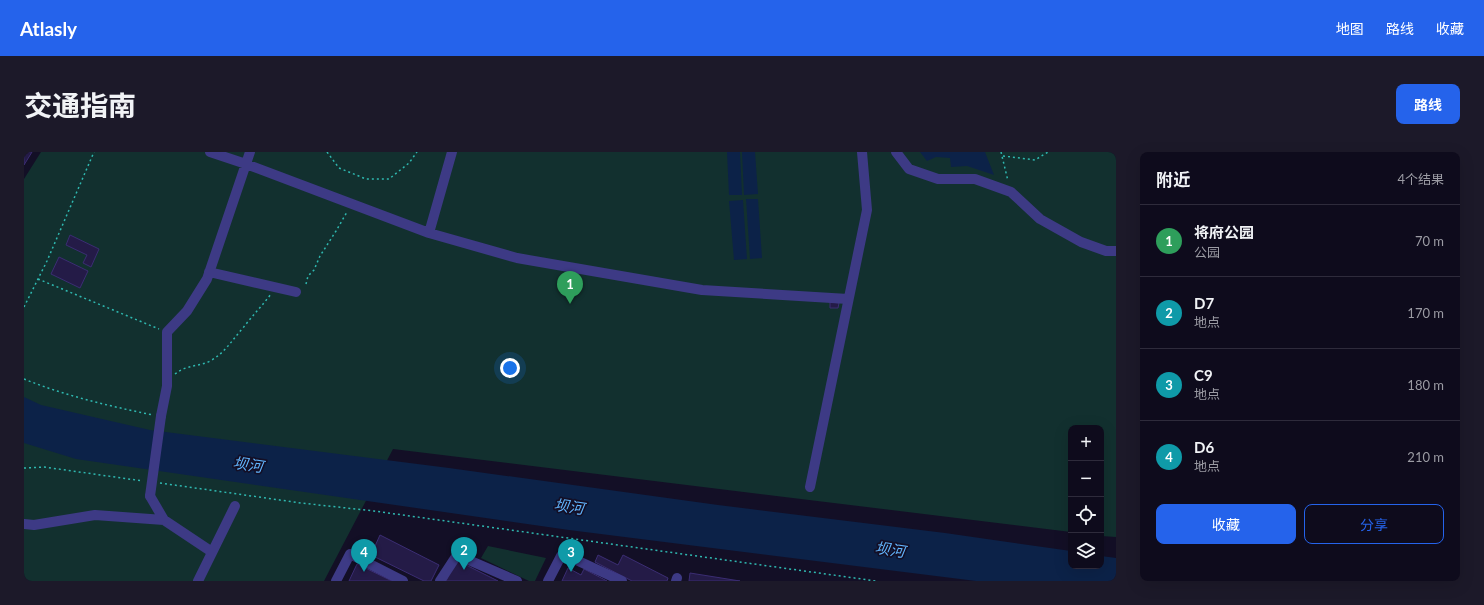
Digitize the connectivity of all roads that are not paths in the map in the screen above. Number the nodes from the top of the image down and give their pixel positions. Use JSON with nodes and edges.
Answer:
{"nodes":[{"id":1,"x":210,"y":152,"type":"edge"},
{"id":2,"x":250,"y":152,"type":"edge"},
{"id":3,"x":452,"y":152,"type":"edge"},
{"id":4,"x":862,"y":152,"type":"edge"},
{"id":5,"x":896,"y":152,"type":"edge"},
{"id":6,"x":246,"y":164,"type":"junction"},
{"id":7,"x":429,"y":233,"type":"junction"},
{"id":8,"x":1116,"y":251,"type":"edge"},
{"id":9,"x":209,"y":272,"type":"junction"},
{"id":10,"x":296,"y":292,"type":"dead end"},
{"id":11,"x":848,"y":299,"type":"junction"},
{"id":12,"x":810,"y":487,"type":"dead end"},
{"id":13,"x":235,"y":506,"type":"dead end"},
{"id":14,"x":164,"y":520,"type":"junction"},
{"id":15,"x":24,"y":524,"type":"edge"},
{"id":16,"x":212,"y":552,"type":"junction"},
{"id":17,"x":198,"y":581,"type":"edge"},
{"id":18,"x":336,"y":581,"type":"edge"},
{"id":19,"x":403,"y":581,"type":"edge"},
{"id":20,"x":440,"y":581,"type":"edge"},
{"id":21,"x":517,"y":581,"type":"edge"},
{"id":22,"x":548,"y":581,"type":"edge"},
{"id":23,"x":622,"y":581,"type":"edge"}],
"edges":[{"from":1,"to":6,"type":"lane"},
{"from":2,"to":6,"type":"lane"},
{"from":3,"to":7,"type":"lane"},
{"from":4,"to":11,"type":"lane"},
{"from":5,"to":8,"type":"lane"},
{"from":6,"to":7,"type":"lane"},
{"from":6,"to":9,"type":"lane"},
{"from":7,"to":11,"type":"lane"},
{"from":9,"to":10,"type":"lane"},
{"from":9,"to":14,"type":"lane","bridge":true},
{"from":11,"to":12,"type":"lane"},
{"from":13,"to":16,"type":"lane"},
{"from":14,"to":15,"type":"lane"},
{"from":14,"to":16,"type":"lane"},
{"from":16,"to":17,"type":"lane"},
{"from":18,"to":19,"type":"lane"},
{"from":20,"to":21,"type":"lane"},
{"from":22,"to":23,"type":"lane"}]}
